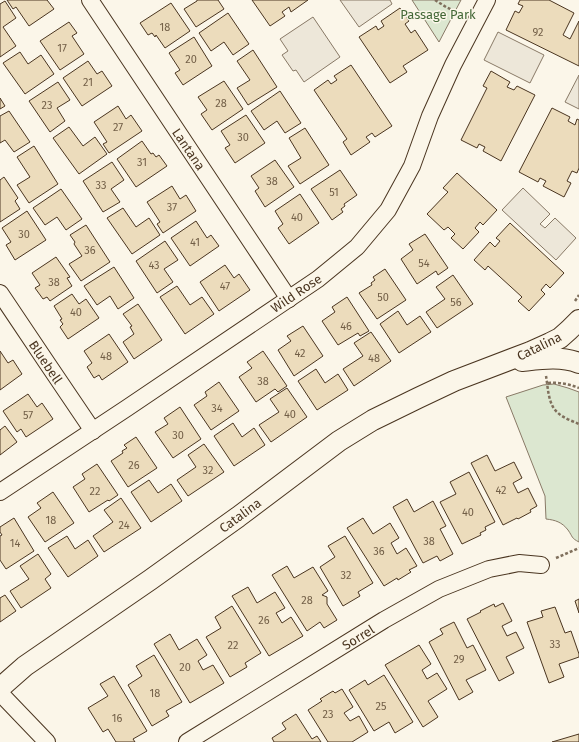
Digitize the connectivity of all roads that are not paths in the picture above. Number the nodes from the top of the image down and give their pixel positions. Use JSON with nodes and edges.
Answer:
{"nodes":[{"id":1,"x":90,"y":0,"type":"edge"},
{"id":2,"x":487,"y":0,"type":"edge"},
{"id":3,"x":0,"y":293,"type":"edge"},
{"id":4,"x":289,"y":299,"type":"junction"},
{"id":5,"x":579,"y":320,"type":"edge"},
{"id":6,"x":579,"y":363,"type":"edge"},
{"id":7,"x":495,"y":366,"type":"junction"},
{"id":8,"x":93,"y":431,"type":"junction"},
{"id":9,"x":0,"y":492,"type":"edge"},
{"id":10,"x":541,"y":565,"type":"road end"},
{"id":11,"x":0,"y":688,"type":"edge"},
{"id":12,"x":0,"y":692,"type":"edge"},
{"id":13,"x":47,"y":742,"type":"edge"},
{"id":14,"x":187,"y":742,"type":"edge"}],
"edges":[{"from":1,"to":4,"type":"street","name":"Lantana"},
{"from":2,"to":4,"type":"street","name":"Wild Rose"},
{"from":3,"to":8,"type":"street","name":"Bluebell"},
{"from":4,"to":8,"type":"street","name":"Wild Rose"},
{"from":5,"to":7,"type":"street","name":"Catalina"},
{"from":6,"to":7,"type":"street","name":"Catalina"},
{"from":7,"to":11,"type":"street","name":"Catalina"},
{"from":8,"to":9,"type":"street","name":"Wild Rose"},
{"from":10,"to":14,"type":"street","name":"Sorrel"},
{"from":12,"to":13,"type":"street"}]}
